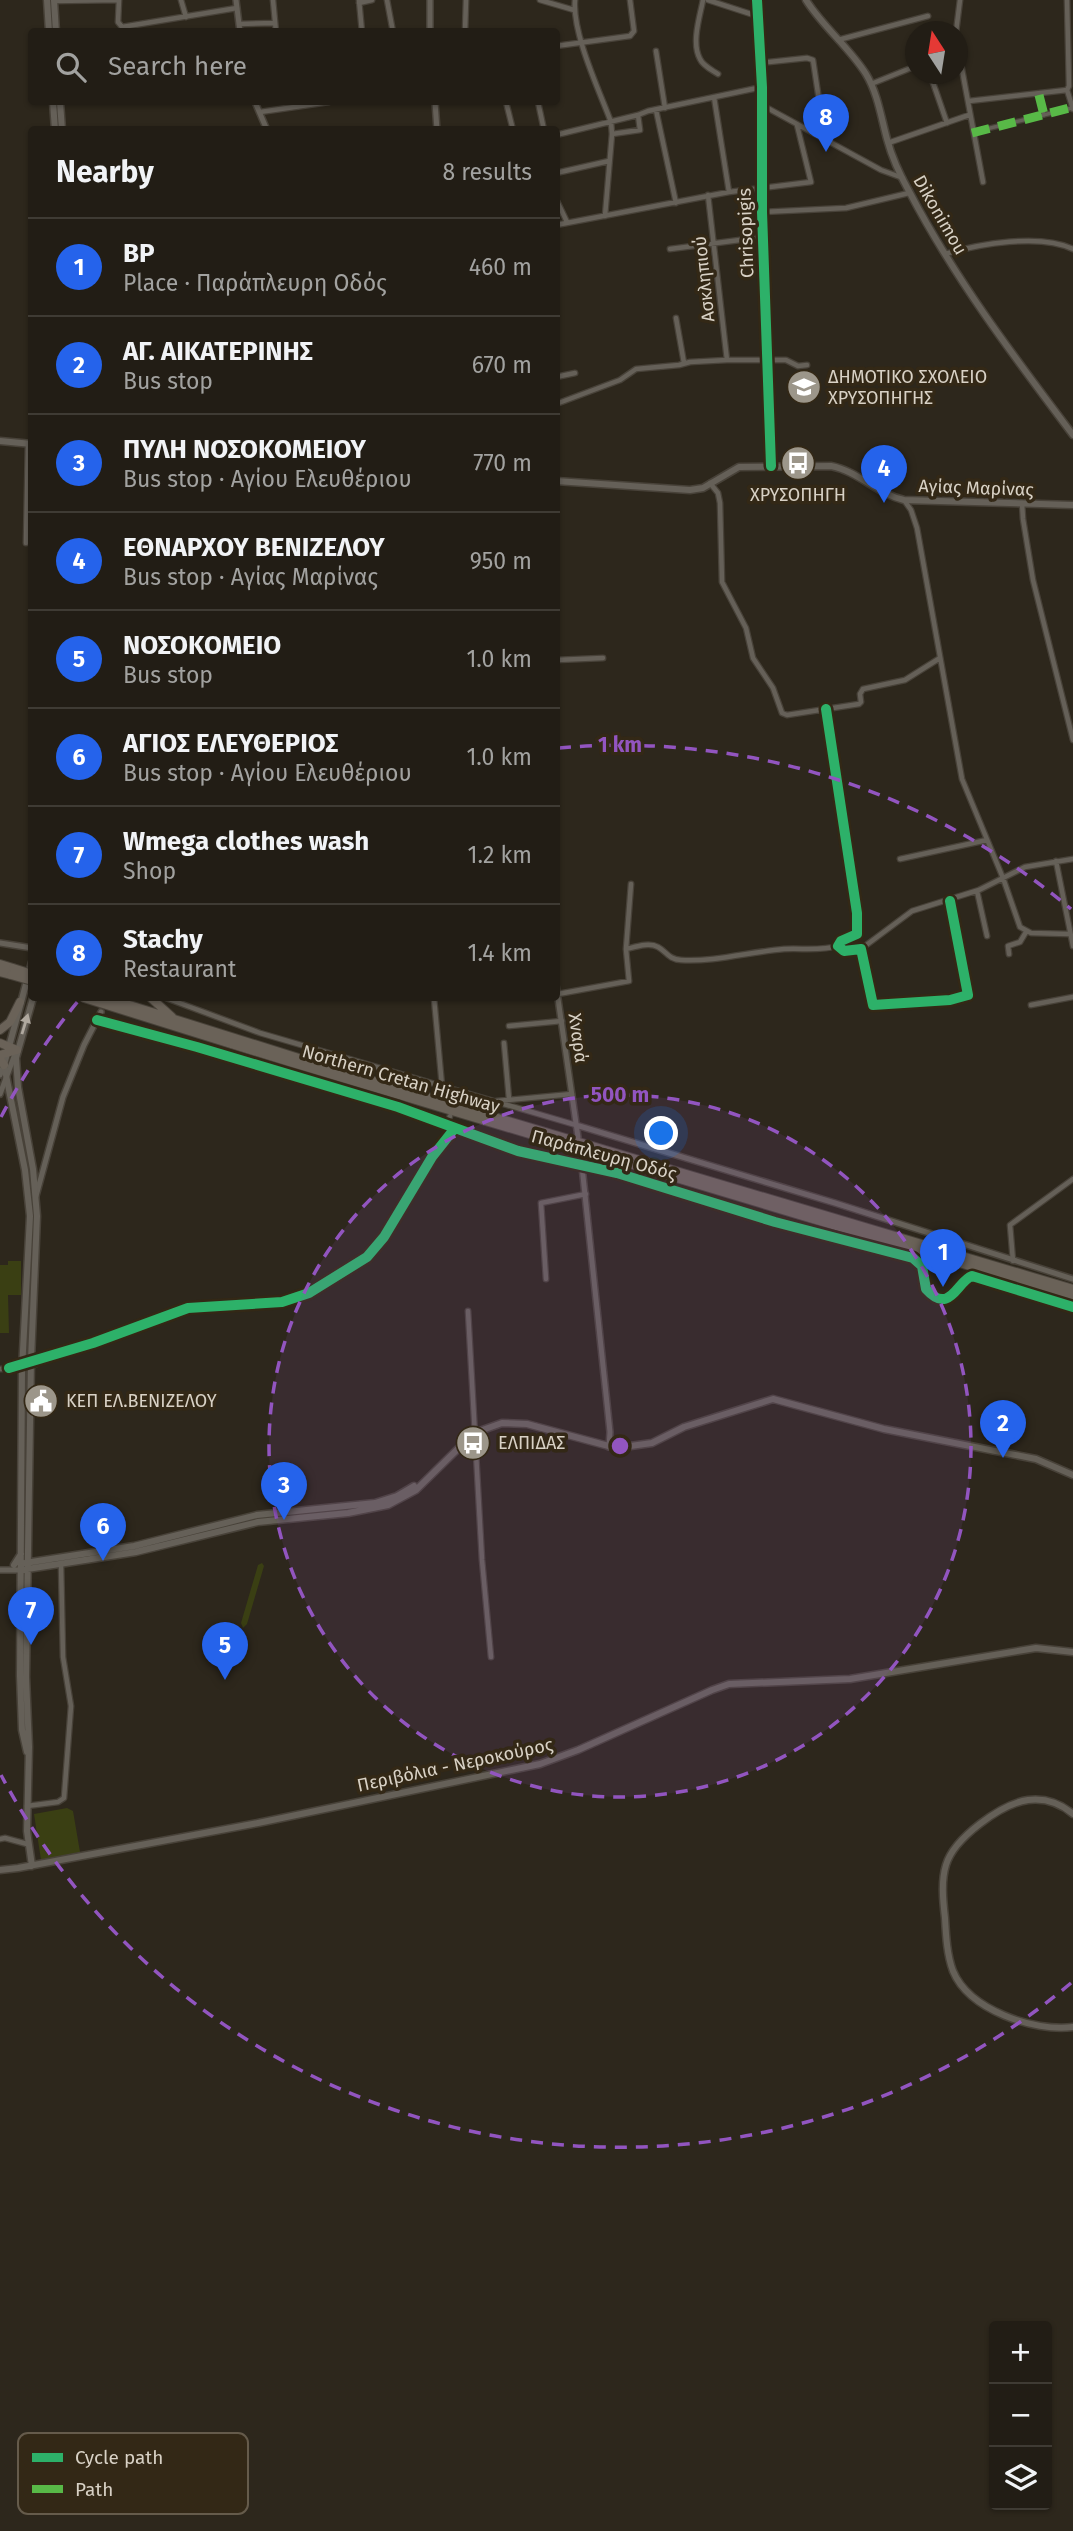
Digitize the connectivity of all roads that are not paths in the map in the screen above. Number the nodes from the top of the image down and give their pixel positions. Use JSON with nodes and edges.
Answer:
{"nodes":[{"id":1,"x":47,"y":0,"type":"edge"},
{"id":2,"x":54,"y":0,"type":"edge"},
{"id":3,"x":119,"y":0,"type":"edge"},
{"id":4,"x":181,"y":0,"type":"edge"},
{"id":5,"x":236,"y":0,"type":"edge"},
{"id":6,"x":273,"y":0,"type":"edge"},
{"id":7,"x":372,"y":0,"type":"edge"},
{"id":8,"x":387,"y":0,"type":"edge"},
{"id":9,"x":430,"y":0,"type":"edge"},
{"id":10,"x":466,"y":0,"type":"edge"},
{"id":11,"x":540,"y":0,"type":"edge"},
{"id":12,"x":575,"y":0,"type":"edge"},
{"id":13,"x":630,"y":0,"type":"edge"},
{"id":14,"x":703,"y":0,"type":"edge"},
{"id":15,"x":708,"y":0,"type":"edge"},
{"id":16,"x":757,"y":0,"type":"edge"},
{"id":17,"x":806,"y":0,"type":"edge"},
{"id":18,"x":960,"y":0,"type":"edge"},
{"id":19,"x":1067,"y":0,"type":"edge"},
{"id":20,"x":359,"y":1,"type":"edge"},
{"id":21,"x":237,"y":8,"type":"junction"},
{"id":22,"x":574,"y":10,"type":"junction"},
{"id":23,"x":757,"y":16,"type":"junction"},
{"id":24,"x":928,"y":16,"type":"dead end"},
{"id":25,"x":186,"y":17,"type":"junction"},
{"id":26,"x":957,"y":21,"type":"edge"},
{"id":27,"x":275,"y":23,"type":"junction"},
{"id":28,"x":49,"y":28,"type":"edge"},
{"id":29,"x":56,"y":28,"type":"edge"},
{"id":30,"x":240,"y":28,"type":"edge"},
{"id":31,"x":276,"y":28,"type":"edge"},
{"id":32,"x":362,"y":28,"type":"edge"},
{"id":33,"x":392,"y":28,"type":"edge"},
{"id":34,"x":430,"y":28,"type":"edge"},
{"id":35,"x":466,"y":28,"type":"edge"},
{"id":36,"x":837,"y":40,"type":"junction"},
{"id":37,"x":582,"y":43,"type":"junction"},
{"id":38,"x":560,"y":46,"type":"edge"},
{"id":39,"x":656,"y":51,"type":"dead end"},
{"id":40,"x":760,"y":63,"type":"junction"},
{"id":41,"x":905,"y":70,"type":"edge"},
{"id":42,"x":718,"y":74,"type":"dead end"},
{"id":43,"x":871,"y":84,"type":"junction"},
{"id":44,"x":933,"y":84,"type":"edge"},
{"id":45,"x":965,"y":84,"type":"edge"},
{"id":46,"x":762,"y":87,"type":"junction"},
{"id":47,"x":1067,"y":90,"type":"junction"},
{"id":48,"x":1039,"y":94,"type":"junction"},
{"id":49,"x":714,"y":97,"type":"junction"},
{"id":50,"x":969,"y":101,"type":"junction"},
{"id":51,"x":53,"y":105,"type":"edge"},
{"id":52,"x":60,"y":105,"type":"edge"},
{"id":53,"x":256,"y":105,"type":"edge"},
{"id":54,"x":303,"y":105,"type":"edge"},
{"id":55,"x":435,"y":105,"type":"edge"},
{"id":56,"x":507,"y":105,"type":"edge"},
{"id":57,"x":539,"y":105,"type":"edge"},
{"id":58,"x":762,"y":105,"type":"junction"},
{"id":59,"x":666,"y":108,"type":"junction"},
{"id":60,"x":1073,"y":108,"type":"edge"},
{"id":61,"x":656,"y":110,"type":"junction"},
{"id":62,"x":260,"y":112,"type":"junction"},
{"id":63,"x":638,"y":115,"type":"junction"},
{"id":64,"x":1044,"y":115,"type":"junction"},
{"id":65,"x":969,"y":116,"type":"junction"},
{"id":66,"x":611,"y":122,"type":"junction"},
{"id":67,"x":947,"y":123,"type":"junction"},
{"id":68,"x":797,"y":125,"type":"junction"},
{"id":69,"x":55,"y":126,"type":"edge"},
{"id":70,"x":62,"y":126,"type":"edge"},
{"id":71,"x":265,"y":126,"type":"edge"},
{"id":72,"x":437,"y":126,"type":"edge"},
{"id":73,"x":512,"y":126,"type":"edge"},
{"id":74,"x":543,"y":126,"type":"edge"},
{"id":75,"x":972,"y":133,"type":"junction"},
{"id":76,"x":560,"y":134,"type":"edge"},
{"id":77,"x":612,"y":134,"type":"junction"},
{"id":78,"x":825,"y":141,"type":"junction"},
{"id":79,"x":888,"y":143,"type":"junction"},
{"id":80,"x":609,"y":161,"type":"junction"},
{"id":81,"x":560,"y":172,"type":"edge"},
{"id":82,"x":903,"y":178,"type":"junction"},
{"id":83,"x":983,"y":182,"type":"dead end"},
{"id":84,"x":762,"y":189,"type":"junction"},
{"id":85,"x":729,"y":192,"type":"junction"},
{"id":86,"x":909,"y":193,"type":"junction"},
{"id":87,"x":708,"y":195,"type":"junction"},
{"id":88,"x":676,"y":203,"type":"junction"},
{"id":89,"x":560,"y":207,"type":"edge"},
{"id":90,"x":762,"y":212,"type":"junction"},
{"id":91,"x":606,"y":216,"type":"junction"},
{"id":92,"x":567,"y":222,"type":"junction"},
{"id":93,"x":560,"y":224,"type":"edge"},
{"id":94,"x":763,"y":237,"type":"junction"},
{"id":95,"x":713,"y":243,"type":"junction"},
{"id":96,"x":670,"y":249,"type":"dead end"},
{"id":97,"x":1073,"y":249,"type":"edge"},
{"id":98,"x":945,"y":254,"type":"junction"},
{"id":99,"x":676,"y":318,"type":"dead end"},
{"id":100,"x":727,"y":360,"type":"junction"},
{"id":101,"x":769,"y":360,"type":"junction"},
{"id":102,"x":686,"y":362,"type":"junction"},
{"id":103,"x":807,"y":365,"type":"dead end"},
{"id":104,"x":575,"y":373,"type":"dead end"},
{"id":105,"x":560,"y":376,"type":"edge"},
{"id":106,"x":560,"y":402,"type":"edge"},
{"id":107,"x":1073,"y":435,"type":"edge"},
{"id":108,"x":0,"y":440,"type":"edge"},
{"id":109,"x":28,"y":444,"type":"edge"},
{"id":110,"x":771,"y":466,"type":"junction"},
{"id":111,"x":560,"y":481,"type":"edge"},
{"id":112,"x":710,"y":483,"type":"junction"},
{"id":113,"x":28,"y":494,"type":"edge"},
{"id":114,"x":904,"y":500,"type":"junction"},
{"id":115,"x":1022,"y":503,"type":"junction"},
{"id":116,"x":1073,"y":505,"type":"edge"},
{"id":117,"x":26,"y":543,"type":"dead end"},
{"id":118,"x":603,"y":657,"type":"dead end"},
{"id":119,"x":940,"y":657,"type":"junction"},
{"id":120,"x":560,"y":660,"type":"edge"},
{"id":121,"x":826,"y":709,"type":"junction"},
{"id":122,"x":1073,"y":740,"type":"edge"},
{"id":123,"x":987,"y":840,"type":"junction"},
{"id":124,"x":900,"y":859,"type":"dead end"},
{"id":125,"x":1073,"y":859,"type":"edge"},
{"id":126,"x":1055,"y":861,"type":"junction"},
{"id":127,"x":1003,"y":878,"type":"junction"},
{"id":128,"x":631,"y":884,"type":"dead end"},
{"id":129,"x":976,"y":891,"type":"junction"},
{"id":130,"x":950,"y":901,"type":"junction"},
{"id":131,"x":1026,"y":932,"type":"junction"},
{"id":132,"x":1069,"y":934,"type":"junction"},
{"id":133,"x":987,"y":936,"type":"dead end"},
{"id":134,"x":0,"y":943,"type":"edge"},
{"id":135,"x":838,"y":946,"type":"junction"},
{"id":136,"x":1073,"y":946,"type":"edge"},
{"id":137,"x":28,"y":947,"type":"edge"},
{"id":138,"x":626,"y":949,"type":"junction"},
{"id":139,"x":861,"y":949,"type":"junction"},
{"id":140,"x":1009,"y":954,"type":"dead end"},
{"id":141,"x":0,"y":964,"type":"edge"},
{"id":142,"x":0,"y":972,"type":"edge"},
{"id":143,"x":12,"y":972,"type":"junction"},
{"id":144,"x":28,"y":974,"type":"edge"},
{"id":145,"x":28,"y":975,"type":"edge"},
{"id":146,"x":28,"y":979,"type":"edge"},
{"id":147,"x":560,"y":995,"type":"edge"},
{"id":148,"x":1073,"y":997,"type":"edge"},
{"id":149,"x":32,"y":1001,"type":"edge"},
{"id":150,"x":94,"y":1001,"type":"edge"},
{"id":151,"x":117,"y":1001,"type":"edge"},
{"id":152,"x":154,"y":1001,"type":"edge"},
{"id":153,"x":174,"y":1001,"type":"edge"},
{"id":154,"x":434,"y":1001,"type":"edge"},
{"id":155,"x":559,"y":1001,"type":"edge"},
{"id":156,"x":20,"y":1002,"type":"junction"},
{"id":157,"x":1031,"y":1004,"type":"dead end"},
{"id":158,"x":101,"y":1012,"type":"dead end"},
{"id":159,"x":174,"y":1019,"type":"junction"},
{"id":160,"x":97,"y":1020,"type":"junction"},
{"id":161,"x":562,"y":1021,"type":"junction"},
{"id":162,"x":509,"y":1027,"type":"dead end"},
{"id":163,"x":0,"y":1030,"type":"edge"},
{"id":164,"x":0,"y":1043,"type":"edge"},
{"id":165,"x":504,"y":1043,"type":"dead end"},
{"id":166,"x":6,"y":1059,"type":"edge"},
{"id":167,"x":442,"y":1086,"type":"junction"},
{"id":168,"x":456,"y":1090,"type":"junction"},
{"id":169,"x":0,"y":1094,"type":"edge"},
{"id":170,"x":572,"y":1094,"type":"junction"},
{"id":171,"x":455,"y":1098,"type":"dead end"},
{"id":172,"x":509,"y":1099,"type":"junction"},
{"id":173,"x":493,"y":1101,"type":"junction"},
{"id":174,"x":450,"y":1116,"type":"dead end"},
{"id":175,"x":447,"y":1124,"type":"junction"},
{"id":176,"x":576,"y":1125,"type":"junction"},
{"id":177,"x":455,"y":1128,"type":"junction"},
{"id":178,"x":578,"y":1137,"type":"dead end"},
{"id":179,"x":581,"y":1161,"type":"junction"},
{"id":180,"x":44,"y":1167,"type":"junction"},
{"id":181,"x":29,"y":1170,"type":"junction"},
{"id":182,"x":1073,"y":1179,"type":"edge"},
{"id":183,"x":586,"y":1194,"type":"junction"},
{"id":184,"x":36,"y":1197,"type":"junction"},
{"id":185,"x":918,"y":1251,"type":"junction"},
{"id":186,"x":925,"y":1260,"type":"dead end"},
{"id":187,"x":1013,"y":1262,"type":"junction"},
{"id":188,"x":976,"y":1268,"type":"junction"},
{"id":189,"x":965,"y":1272,"type":"dead end"},
{"id":190,"x":545,"y":1279,"type":"dead end"},
{"id":191,"x":1073,"y":1279,"type":"edge"},
{"id":192,"x":1073,"y":1289,"type":"edge"},
{"id":193,"x":1073,"y":1297,"type":"edge"},
{"id":194,"x":1073,"y":1307,"type":"edge"},
{"id":195,"x":468,"y":1311,"type":"dead end"},
{"id":196,"x":27,"y":1365,"type":"junction"},
{"id":197,"x":0,"y":1369,"type":"edge"},
{"id":198,"x":474,"y":1433,"type":"junction"},
{"id":199,"x":608,"y":1447,"type":"junction"},
{"id":200,"x":1073,"y":1475,"type":"edge"},
{"id":201,"x":431,"y":1476,"type":"junction"},
{"id":202,"x":25,"y":1552,"type":"junction"},
{"id":203,"x":40,"y":1561,"type":"junction"},
{"id":204,"x":61,"y":1564,"type":"junction"},
{"id":205,"x":22,"y":1566,"type":"junction"},
{"id":206,"x":3,"y":1569,"type":"edge"},
{"id":207,"x":1073,"y":1652,"type":"edge"},
{"id":208,"x":491,"y":1657,"type":"dead end"},
{"id":209,"x":26,"y":1806,"type":"junction"},
{"id":210,"x":1073,"y":1814,"type":"edge"},
{"id":211,"x":0,"y":1839,"type":"edge"},
{"id":212,"x":27,"y":1844,"type":"junction"},
{"id":213,"x":32,"y":1866,"type":"junction"},
{"id":214,"x":0,"y":1870,"type":"edge"},
{"id":215,"x":1073,"y":2027,"type":"edge"}],
"edges":[{"from":1,"to":28,"type":"main road"},
{"from":2,"to":3,"type":"street"},
{"from":2,"to":29,"type":"main road"},
{"from":3,"to":25,"type":"street"},
{"from":4,"to":25,"type":"street"},
{"from":5,"to":21,"type":"street"},
{"from":6,"to":27,"type":"street"},
{"from":7,"to":20,"type":"street"},
{"from":8,"to":33,"type":"street"},
{"from":9,"to":34,"type":"street"},
{"from":10,"to":35,"type":"street"},
{"from":11,"to":22,"type":"street"},
{"from":12,"to":22,"type":"street"},
{"from":13,"to":37,"type":"street"},
{"from":14,"to":42,"type":"street"},
{"from":15,"to":23,"type":"street"},
{"from":16,"to":23,"type":"street","name":"Chrisopigis"},
{"from":17,"to":36,"type":"main road","name":"Dikonimou"},
{"from":18,"to":26,"type":"street"},
{"from":19,"to":47,"type":"street"},
{"from":20,"to":32,"type":"street"},
{"from":21,"to":25,"type":"street"},
{"from":21,"to":30,"type":"street"},
{"from":22,"to":37,"type":"street"},
{"from":23,"to":40,"type":"street","name":"Chrisopigis"},
{"from":24,"to":36,"type":"street"},
{"from":27,"to":30,"type":"street"},
{"from":27,"to":31,"type":"street"},
{"from":36,"to":43,"type":"main road","name":"Dikonimou"},
{"from":37,"to":38,"type":"street"},
{"from":37,"to":66,"type":"street"},
{"from":39,"to":59,"type":"street"},
{"from":40,"to":46,"type":"street","name":"Chrisopigis"},
{"from":40,"to":78,"type":"street"},
{"from":41,"to":43,"type":"street"},
{"from":43,"to":79,"type":"main road","name":"Dikonimou"},
{"from":44,"to":67,"type":"street"},
{"from":45,"to":50,"type":"street"},
{"from":46,"to":49,"type":"street"},
{"from":46,"to":58,"type":"street","name":"Chrisopigis"},
{"from":47,"to":48,"type":"street"},
{"from":47,"to":60,"type":"street"},
{"from":48,"to":50,"type":"street"},
{"from":48,"to":64,"type":"street"},
{"from":49,"to":59,"type":"street"},
{"from":49,"to":85,"type":"street"},
{"from":50,"to":65,"type":"street"},
{"from":51,"to":69,"type":"main road"},
{"from":52,"to":70,"type":"main road"},
{"from":53,"to":62,"type":"street"},
{"from":54,"to":62,"type":"street"},
{"from":55,"to":72,"type":"street"},
{"from":56,"to":73,"type":"street"},
{"from":57,"to":74,"type":"street"},
{"from":58,"to":68,"type":"street"},
{"from":58,"to":84,"type":"street","name":"Chrisopigis"},
{"from":59,"to":61,"type":"street"},
{"from":60,"to":64,"type":"street"},
{"from":61,"to":63,"type":"street"},
{"from":61,"to":88,"type":"street"},
{"from":62,"to":71,"type":"street"},
{"from":63,"to":66,"type":"street"},
{"from":63,"to":77,"type":"street"},
{"from":64,"to":75,"type":"street"},
{"from":65,"to":67,"type":"street"},
{"from":65,"to":75,"type":"street"},
{"from":66,"to":76,"type":"street"},
{"from":66,"to":77,"type":"street"},
{"from":67,"to":79,"type":"street"},
{"from":68,"to":78,"type":"street"},
{"from":68,"to":84,"type":"street"},
{"from":75,"to":83,"type":"street"},
{"from":77,"to":80,"type":"street"},
{"from":78,"to":82,"type":"street"},
{"from":79,"to":82,"type":"main road","name":"Dikonimou"},
{"from":80,"to":81,"type":"street"},
{"from":80,"to":91,"type":"street"},
{"from":82,"to":86,"type":"main road","name":"Dikonimou"},
{"from":84,"to":85,"type":"street"},
{"from":84,"to":90,"type":"street","name":"Chrisopigis"},
{"from":85,"to":87,"type":"street"},
{"from":86,"to":90,"type":"street"},
{"from":86,"to":98,"type":"main road","name":"Dikonimou"},
{"from":87,"to":88,"type":"street"},
{"from":87,"to":95,"type":"street","name":"Ασκληπιού"},
{"from":88,"to":91,"type":"street"},
{"from":89,"to":92,"type":"street"},
{"from":90,"to":94,"type":"street","name":"Chrisopigis"},
{"from":91,"to":92,"type":"street"},
{"from":92,"to":93,"type":"street"},
{"from":94,"to":95,"type":"street"},
{"from":94,"to":101,"type":"street","name":"Chrisopigis"},
{"from":95,"to":96,"type":"street"},
{"from":95,"to":100,"type":"street","name":"Ασκληπιού"},
{"from":97,"to":98,"type":"street"},
{"from":98,"to":107,"type":"main road","name":"Dikonimou"},
{"from":99,"to":102,"type":"street"},
{"from":100,"to":101,"type":"street"},
{"from":100,"to":102,"type":"street"},
{"from":101,"to":103,"type":"street"},
{"from":101,"to":110,"type":"street","name":"Chrisopigis"},
{"from":102,"to":106,"type":"street"},
{"from":104,"to":105,"type":"street"},
{"from":108,"to":109,"type":"main road"},
{"from":110,"to":112,"type":"main road","name":"Αγίας Μαρίνας"},
{"from":110,"to":114,"type":"main road","name":"Αγίας Μαρίνας"},
{"from":111,"to":112,"type":"main road","name":"Αγίας Μαρίνας"},
{"from":112,"to":121,"type":"street"},
{"from":113,"to":117,"type":"street"},
{"from":114,"to":115,"type":"main road","name":"Αγίας Μαρίνας"},
{"from":114,"to":119,"type":"street"},
{"from":115,"to":116,"type":"main road","name":"Αγίας Μαρίνας"},
{"from":115,"to":122,"type":"street"},
{"from":118,"to":120,"type":"street"},
{"from":119,"to":121,"type":"street"},
{"from":119,"to":123,"type":"street"},
{"from":121,"to":135,"type":"street"},
{"from":123,"to":124,"type":"street"},
{"from":123,"to":127,"type":"street"},
{"from":125,"to":126,"type":"street"},
{"from":126,"to":127,"type":"street"},
{"from":126,"to":132,"type":"street"},
{"from":127,"to":129,"type":"street"},
{"from":127,"to":131,"type":"street"},
{"from":128,"to":138,"type":"street"},
{"from":129,"to":130,"type":"street"},
{"from":129,"to":133,"type":"street"},
{"from":130,"to":139,"type":"street"},
{"from":130,"to":139,"type":"street"},
{"from":131,"to":132,"type":"street"},
{"from":131,"to":140,"type":"street"},
{"from":132,"to":136,"type":"street"},
{"from":134,"to":137,"type":"street"},
{"from":135,"to":138,"type":"street"},
{"from":135,"to":139,"type":"street"},
{"from":138,"to":147,"type":"street"},
{"from":141,"to":143,"type":"highway"},
{"from":142,"to":143,"type":"highway"},
{"from":143,"to":144,"type":"highway","bridge":true},
{"from":143,"to":146,"type":"highway","bridge":true},
{"from":145,"to":156,"type":"main road"},
{"from":148,"to":157,"type":"street"},
{"from":166,"to":149,"type":"main road","one_way":true},
{"from":150,"to":185,"type":"highway","name":"Northern Cretan Highway"},
{"from":151,"to":159,"type":"highway","name":"Northern Cretan Highway"},
{"from":152,"to":159,"type":"highway"},
{"from":153,"to":167,"type":"street"},
{"from":154,"to":167,"type":"street"},
{"from":155,"to":161,"type":"street","name":"Χναρά"},
{"from":156,"to":163,"type":"highway"},
{"from":156,"to":166,"type":"main road"},
{"from":158,"to":160,"type":"street"},
{"from":159,"to":192,"type":"highway","name":"Northern Cretan Highway"},
{"from":160,"to":175,"type":"street","name":"Παράπλευρη Οδός"},
{"from":160,"to":180,"type":"street"},
{"from":161,"to":162,"type":"street"},
{"from":161,"to":170,"type":"street","name":"Χναρά"},
{"from":164,"to":166,"type":"highway"},
{"from":165,"to":172,"type":"street"},
{"from":166,"to":169,"type":"street"},
{"from":166,"to":181,"type":"main road"},
{"from":166,"to":181,"type":"main road"},
{"from":167,"to":168,"type":"street"},
{"from":168,"to":171,"type":"street"},
{"from":168,"to":173,"type":"street"},
{"from":170,"to":172,"type":"street"},
{"from":170,"to":176,"type":"street","name":"Χναρά"},
{"from":172,"to":173,"type":"street"},
{"from":173,"to":176,"type":"street"},
{"from":174,"to":175,"type":"street"},
{"from":175,"to":177,"type":"street","name":"Παράπλευρη Οδός"},
{"from":176,"to":178,"type":"street","name":"Χναρά"},
{"from":176,"to":187,"type":"street","name":"Παράπλευρη Οδός"},
{"from":177,"to":179,"type":"street","name":"Παράπλευρη Οδός"},
{"from":177,"to":196,"type":"street"},
{"from":179,"to":183,"type":"street"},
{"from":179,"to":194,"type":"street","name":"Παράπλευρη Οδός"},
{"from":180,"to":181,"type":"street"},
{"from":180,"to":184,"type":"street"},
{"from":181,"to":184,"type":"main road"},
{"from":181,"to":196,"type":"main road"},
{"from":182,"to":187,"type":"street"},
{"from":183,"to":190,"type":"street"},
{"from":183,"to":199,"type":"street"},
{"from":184,"to":196,"type":"main road"},
{"from":185,"to":186,"type":"highway"},
{"from":185,"to":188,"type":"highway","name":"Northern Cretan Highway"},
{"from":187,"to":191,"type":"street","name":"Παράπλευρη Οδός"},
{"from":188,"to":189,"type":"highway"},
{"from":188,"to":193,"type":"highway","name":"Northern Cretan Highway"},
{"from":195,"to":198,"type":"street"},
{"from":196,"to":197,"type":"street"},
{"from":196,"to":202,"type":"main road"},
{"from":198,"to":199,"type":"main road"},
{"from":198,"to":201,"type":"main road"},
{"from":198,"to":208,"type":"street"},
{"from":199,"to":200,"type":"main road"},
{"from":201,"to":203,"type":"main road"},
{"from":201,"to":204,"type":"main road"},
{"from":202,"to":203,"type":"main road"},
{"from":202,"to":205,"type":"main road"},
{"from":202,"to":205,"type":"main road"},
{"from":203,"to":205,"type":"main road"},
{"from":204,"to":205,"type":"main road"},
{"from":204,"to":209,"type":"street"},
{"from":205,"to":206,"type":"street"},
{"from":205,"to":209,"type":"main road"},
{"from":207,"to":213,"type":"main road","name":"Περιβόλια - Νεροκούρος"},
{"from":209,"to":212,"type":"main road"},
{"from":210,"to":215,"type":"main road"},
{"from":211,"to":212,"type":"street"},
{"from":212,"to":213,"type":"main road"},
{"from":213,"to":214,"type":"main road","name":"Περιβόλια - Νεροκούρος"}]}
